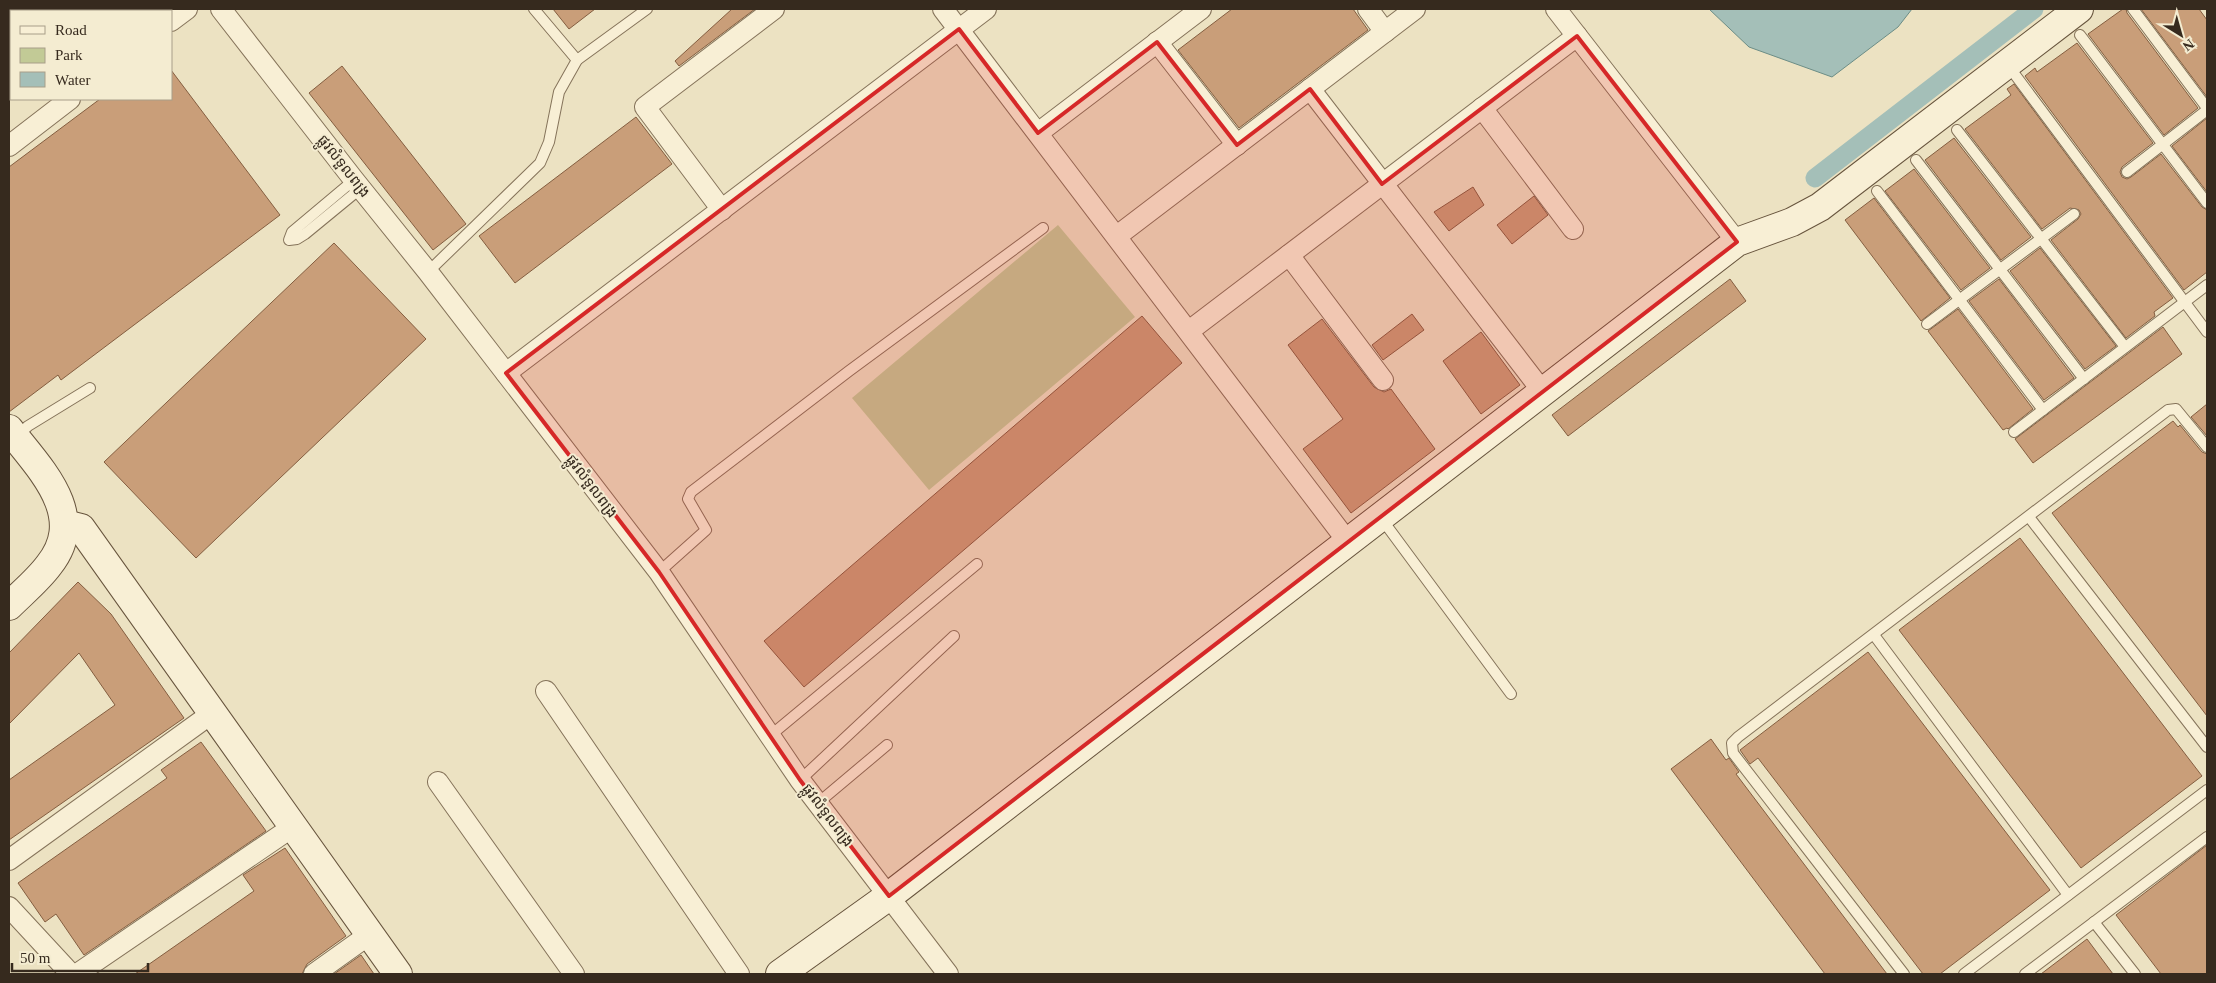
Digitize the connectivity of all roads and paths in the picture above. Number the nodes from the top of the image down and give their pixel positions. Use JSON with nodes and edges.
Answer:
{"nodes":[{"id":1,"x":187,"y":9,"type":"edge"},
{"id":2,"x":221,"y":9,"type":"edge"},
{"id":3,"x":534,"y":9,"type":"edge"},
{"id":4,"x":647,"y":9,"type":"edge"},
{"id":5,"x":774,"y":9,"type":"edge"},
{"id":6,"x":943,"y":9,"type":"edge"},
{"id":7,"x":986,"y":9,"type":"edge"},
{"id":8,"x":1201,"y":9,"type":"edge"},
{"id":9,"x":1368,"y":9,"type":"edge"},
{"id":10,"x":1416,"y":9,"type":"edge"},
{"id":11,"x":1556,"y":9,"type":"edge"},
{"id":12,"x":2133,"y":9,"type":"edge"},
{"id":13,"x":172,"y":20,"type":"edge"},
{"id":14,"x":2080,"y":22,"type":"edge"},
{"id":15,"x":959,"y":30,"type":"junction"},
{"id":16,"x":1385,"y":32,"type":"junction"},
{"id":17,"x":1577,"y":36,"type":"junction"},
{"id":18,"x":1157,"y":42,"type":"junction"},
{"id":19,"x":577,"y":60,"type":"junction"},
{"id":20,"x":2007,"y":64,"type":"junction"},
{"id":21,"x":1310,"y":89,"type":"junction"},
{"id":22,"x":69,"y":100,"type":"edge"},
{"id":23,"x":1482,"y":108,"type":"junction"},
{"id":24,"x":2207,"y":109,"type":"edge"},
{"id":25,"x":1957,"y":130,"type":"dead end"},
{"id":26,"x":1038,"y":133,"type":"junction"},
{"id":27,"x":1237,"y":144,"type":"junction"},
{"id":28,"x":2163,"y":144,"type":"junction"},
{"id":29,"x":9,"y":146,"type":"edge"},
{"id":30,"x":1916,"y":160,"type":"dead end"},
{"id":31,"x":2127,"y":172,"type":"dead end"},
{"id":32,"x":357,"y":184,"type":"junction"},
{"id":33,"x":1382,"y":184,"type":"junction"},
{"id":34,"x":1877,"y":191,"type":"dead end"},
{"id":35,"x":2207,"y":203,"type":"edge"},
{"id":36,"x":722,"y":210,"type":"junction"},
{"id":37,"x":2074,"y":214,"type":"dead end"},
{"id":38,"x":1043,"y":228,"type":"dead end"},
{"id":39,"x":1573,"y":229,"type":"dead end"},
{"id":40,"x":1116,"y":236,"type":"junction"},
{"id":41,"x":2041,"y":239,"type":"junction"},
{"id":42,"x":1738,"y":242,"type":"junction"},
{"id":43,"x":1289,"y":255,"type":"junction"},
{"id":44,"x":2000,"y":269,"type":"junction"},
{"id":45,"x":428,"y":272,"type":"junction"},
{"id":46,"x":2207,"y":285,"type":"edge"},
{"id":47,"x":1960,"y":300,"type":"junction"},
{"id":48,"x":2185,"y":302,"type":"junction"},
{"id":49,"x":1927,"y":324,"type":"dead end"},
{"id":50,"x":1190,"y":332,"type":"junction"},
{"id":51,"x":2207,"y":332,"type":"edge"},
{"id":52,"x":2125,"y":347,"type":"junction"},
{"id":53,"x":506,"y":373,"type":"junction"},
{"id":54,"x":2084,"y":379,"type":"junction"},
{"id":55,"x":1383,"y":380,"type":"dead end"},
{"id":56,"x":90,"y":388,"type":"dead end"},
{"id":57,"x":1543,"y":392,"type":"junction"},
{"id":58,"x":2043,"y":410,"type":"junction"},
{"id":59,"x":2014,"y":432,"type":"dead end"},
{"id":60,"x":12,"y":433,"type":"edge"},
{"id":61,"x":2207,"y":447,"type":"edge"},
{"id":62,"x":2029,"y":517,"type":"junction"},
{"id":63,"x":1380,"y":518,"type":"junction"},
{"id":64,"x":65,"y":524,"type":"junction"},
{"id":65,"x":1348,"y":542,"type":"junction"},
{"id":66,"x":977,"y":564,"type":"dead end"},
{"id":67,"x":658,"y":572,"type":"junction"},
{"id":68,"x":9,"y":606,"type":"edge"},
{"id":69,"x":1874,"y":635,"type":"junction"},
{"id":70,"x":954,"y":636,"type":"dead end"},
{"id":71,"x":546,"y":691,"type":"dead end"},
{"id":72,"x":1511,"y":694,"type":"dead end"},
{"id":73,"x":211,"y":714,"type":"junction"},
{"id":74,"x":772,"y":735,"type":"junction"},
{"id":75,"x":887,"y":745,"type":"dead end"},
{"id":76,"x":2207,"y":747,"type":"edge"},
{"id":77,"x":800,"y":780,"type":"junction"},
{"id":78,"x":438,"y":782,"type":"dead end"},
{"id":79,"x":2207,"y":790,"type":"edge"},
{"id":80,"x":818,"y":803,"type":"junction"},
{"id":81,"x":294,"y":826,"type":"junction"},
{"id":82,"x":2207,"y":837,"type":"edge"},
{"id":83,"x":9,"y":860,"type":"edge"},
{"id":84,"x":2068,"y":895,"type":"junction"},
{"id":85,"x":890,"y":896,"type":"junction"},
{"id":86,"x":9,"y":907,"type":"edge"},
{"id":87,"x":2094,"y":922,"type":"junction"},
{"id":88,"x":370,"y":934,"type":"junction"},
{"id":89,"x":71,"y":974,"type":"edge"},
{"id":90,"x":77,"y":974,"type":"edge"},
{"id":91,"x":314,"y":974,"type":"edge"},
{"id":92,"x":398,"y":974,"type":"edge"},
{"id":93,"x":574,"y":974,"type":"edge"},
{"id":94,"x":739,"y":974,"type":"edge"},
{"id":95,"x":780,"y":974,"type":"edge"},
{"id":96,"x":948,"y":974,"type":"edge"},
{"id":97,"x":1904,"y":974,"type":"edge"},
{"id":98,"x":1964,"y":974,"type":"edge"},
{"id":99,"x":2025,"y":974,"type":"edge"},
{"id":100,"x":2135,"y":974,"type":"edge"}],
"edges":[{"from":1,"to":13,"type":"street"},
{"from":2,"to":32,"type":"street","name":"ផ្លូវលំទួលពង្រ"},
{"from":3,"to":19,"type":"lane"},
{"from":4,"to":19,"type":"lane"},
{"from":5,"to":36,"type":"street"},
{"from":6,"to":15,"type":"street"},
{"from":7,"to":15,"type":"street"},
{"from":8,"to":18,"type":"street"},
{"from":9,"to":16,"type":"street"},
{"from":10,"to":16,"type":"street"},
{"from":11,"to":17,"type":"street"},
{"from":12,"to":24,"type":"lane"},
{"from":14,"to":20,"type":"street"},
{"from":14,"to":28,"type":"lane"},
{"from":15,"to":26,"type":"street"},
{"from":15,"to":36,"type":"street"},
{"from":16,"to":21,"type":"street"},
{"from":17,"to":23,"type":"street"},
{"from":17,"to":42,"type":"street"},
{"from":18,"to":26,"type":"street"},
{"from":18,"to":27,"type":"street"},
{"from":19,"to":45,"type":"lane"},
{"from":20,"to":42,"type":"street"},
{"from":20,"to":48,"type":"lane"},
{"from":21,"to":27,"type":"street"},
{"from":21,"to":33,"type":"street"},
{"from":22,"to":29,"type":"street"},
{"from":23,"to":33,"type":"street"},
{"from":23,"to":39,"type":"street"},
{"from":24,"to":28,"type":"lane"},
{"from":25,"to":41,"type":"lane"},
{"from":26,"to":40,"type":"street"},
{"from":27,"to":40,"type":"street"},
{"from":28,"to":31,"type":"lane"},
{"from":28,"to":35,"type":"lane"},
{"from":30,"to":44,"type":"lane"},
{"from":32,"to":32,"type":"lane"},
{"from":32,"to":45,"type":"street","name":"ផ្លូវលំទួលពង្រ"},
{"from":33,"to":43,"type":"street"},
{"from":33,"to":57,"type":"street"},
{"from":34,"to":47,"type":"lane"},
{"from":36,"to":53,"type":"street"},
{"from":37,"to":41,"type":"lane"},
{"from":38,"to":67,"type":"lane"},
{"from":40,"to":50,"type":"street"},
{"from":41,"to":44,"type":"lane"},
{"from":41,"to":52,"type":"lane"},
{"from":42,"to":57,"type":"street"},
{"from":43,"to":50,"type":"street"},
{"from":43,"to":55,"type":"street"},
{"from":44,"to":47,"type":"lane"},
{"from":44,"to":54,"type":"lane"},
{"from":45,"to":53,"type":"street","name":"ផ្លូវលំទួលពង្រ"},
{"from":46,"to":48,"type":"lane"},
{"from":47,"to":49,"type":"lane"},
{"from":47,"to":58,"type":"lane"},
{"from":48,"to":51,"type":"lane"},
{"from":48,"to":52,"type":"lane"},
{"from":50,"to":65,"type":"street"},
{"from":52,"to":54,"type":"lane"},
{"from":53,"to":67,"type":"street","name":"ផ្លូវលំទួលពង្រ"},
{"from":54,"to":58,"type":"lane"},
{"from":56,"to":60,"type":"lane"},
{"from":57,"to":63,"type":"street"},
{"from":58,"to":59,"type":"lane"},
{"from":60,"to":64,"type":"street"},
{"from":61,"to":62,"type":"lane"},
{"from":62,"to":69,"type":"lane"},
{"from":62,"to":76,"type":"lane"},
{"from":63,"to":65,"type":"street"},
{"from":63,"to":72,"type":"lane"},
{"from":64,"to":68,"type":"street"},
{"from":64,"to":73,"type":"street"},
{"from":65,"to":85,"type":"street"},
{"from":66,"to":74,"type":"lane"},
{"from":67,"to":74,"type":"street","name":"ផ្លូវលំទួលពង្រ"},
{"from":69,"to":84,"type":"lane"},
{"from":69,"to":97,"type":"lane"},
{"from":70,"to":77,"type":"lane"},
{"from":71,"to":94,"type":"street"},
{"from":73,"to":81,"type":"street"},
{"from":73,"to":83,"type":"street"},
{"from":74,"to":77,"type":"street","name":"ផ្លូវលំទួលពង្រ"},
{"from":75,"to":80,"type":"lane"},
{"from":77,"to":80,"type":"street","name":"ផ្លូវលំទួលពង្រ"},
{"from":78,"to":93,"type":"street"},
{"from":79,"to":84,"type":"lane"},
{"from":80,"to":85,"type":"street","name":"ផ្លូវលំទួលពង្រ"},
{"from":81,"to":88,"type":"street"},
{"from":81,"to":90,"type":"street"},
{"from":82,"to":87,"type":"lane"},
{"from":84,"to":98,"type":"lane"},
{"from":85,"to":95,"type":"street"},
{"from":85,"to":96,"type":"street","name":"ផ្លូវលំទួលពង្រ"},
{"from":86,"to":89,"type":"street"},
{"from":87,"to":99,"type":"lane"},
{"from":87,"to":100,"type":"lane"},
{"from":88,"to":91,"type":"street"},
{"from":88,"to":92,"type":"street"}]}
